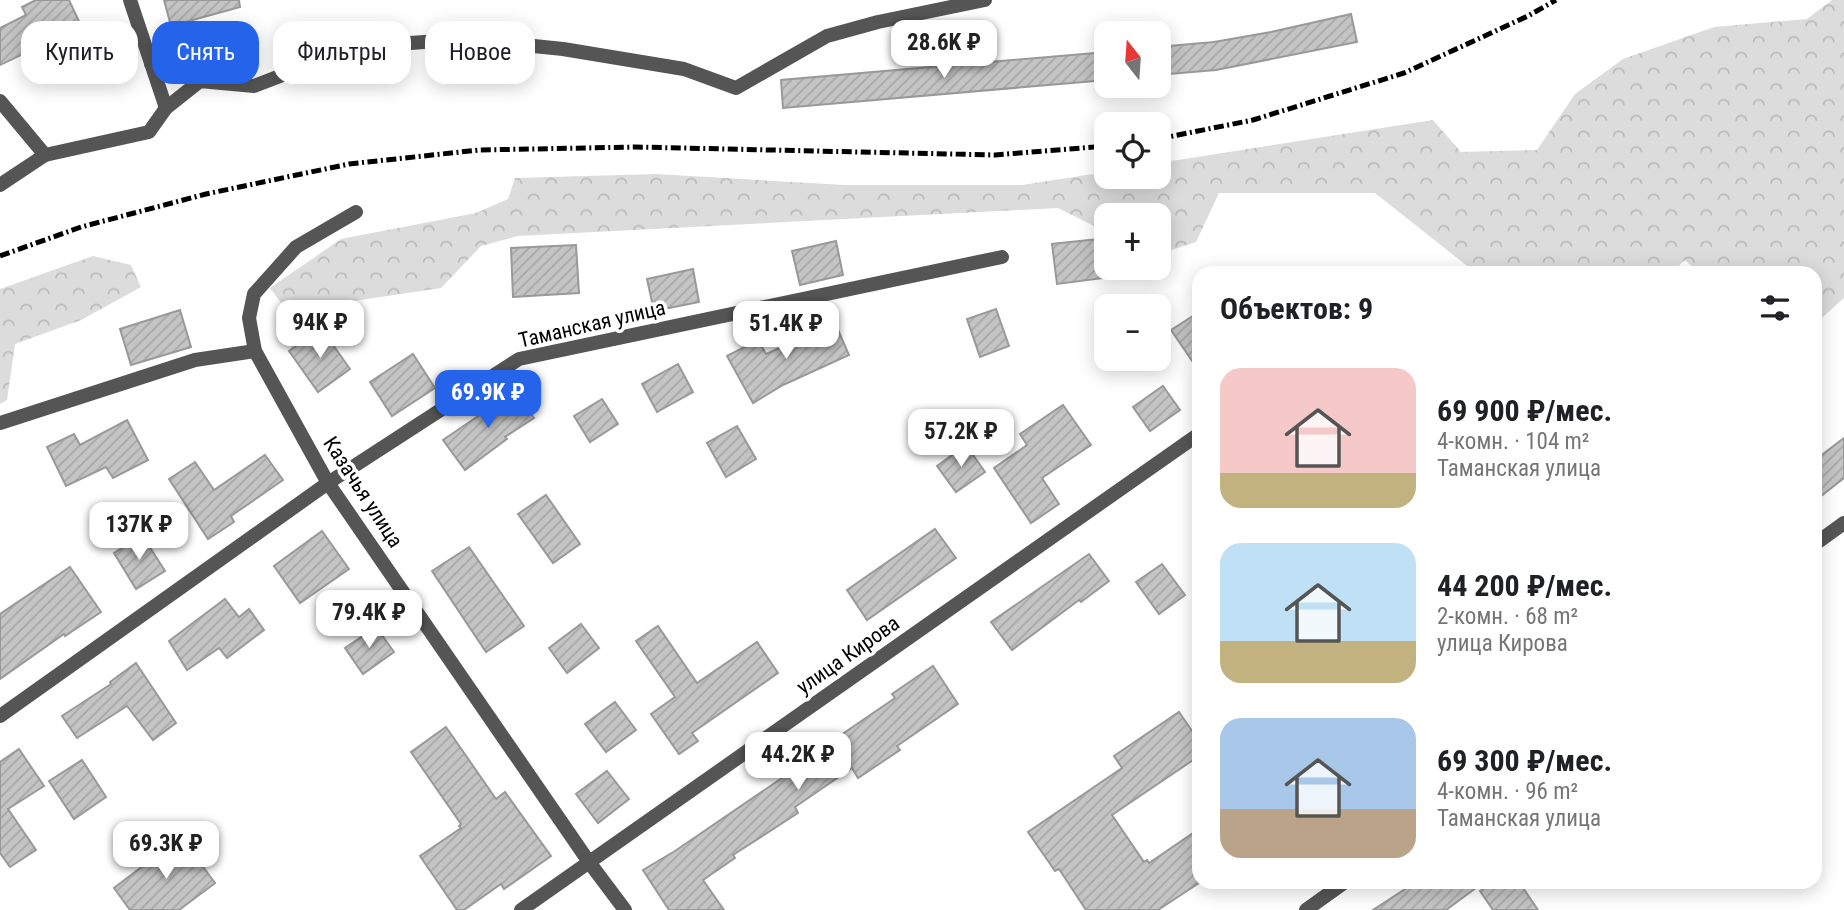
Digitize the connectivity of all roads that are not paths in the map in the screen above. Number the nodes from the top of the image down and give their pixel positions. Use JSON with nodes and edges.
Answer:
{"nodes":[{"id":1,"x":130,"y":0,"type":"edge"},
{"id":2,"x":985,"y":0,"type":"edge"},
{"id":3,"x":151,"y":64,"type":"joint"},
{"id":4,"x":196,"y":84,"type":"edge"},
{"id":5,"x":232,"y":84,"type":"edge"},
{"id":6,"x":0,"y":101,"type":"edge"},
{"id":7,"x":166,"y":108,"type":"junction"},
{"id":8,"x":46,"y":155,"type":"junction"},
{"id":9,"x":0,"y":185,"type":"edge"},
{"id":10,"x":356,"y":212,"type":"dead end"},
{"id":11,"x":1002,"y":257,"type":"dead end"},
{"id":12,"x":255,"y":351,"type":"junction"},
{"id":13,"x":0,"y":423,"type":"edge"},
{"id":14,"x":1192,"y":439,"type":"edge"},
{"id":15,"x":328,"y":483,"type":"junction"},
{"id":16,"x":1844,"y":523,"type":"edge"},
{"id":17,"x":1822,"y":539,"type":"edge"},
{"id":18,"x":0,"y":716,"type":"edge"},
{"id":19,"x":589,"y":862,"type":"junction"},
{"id":20,"x":1335,"y":889,"type":"edge"},
{"id":21,"x":521,"y":910,"type":"edge"},
{"id":22,"x":625,"y":910,"type":"edge"},
{"id":23,"x":1306,"y":910,"type":"edge"}],
"edges":[{"from":1,"to":3,"type":"street"},
{"from":2,"to":5,"type":"street"},
{"from":3,"to":7,"type":"street"},
{"from":4,"to":7,"type":"street"},
{"from":6,"to":8,"type":"street"},
{"from":7,"to":8,"type":"street"},
{"from":8,"to":9,"type":"street"},
{"from":10,"to":12,"type":"street","name":"Казачья улица"},
{"from":11,"to":15,"type":"street","name":"Таманская улица"},
{"from":12,"to":13,"type":"street"},
{"from":12,"to":15,"type":"street","name":"Казачья улица"},
{"from":14,"to":19,"type":"street","name":"улица Кирова"},
{"from":15,"to":18,"type":"street","name":"Таманская улица"},
{"from":15,"to":19,"type":"street","name":"Казачья улица"},
{"from":16,"to":17,"type":"street"},
{"from":19,"to":21,"type":"street","name":"улица Кирова"},
{"from":19,"to":22,"type":"street","name":"Казачья улица"},
{"from":20,"to":23,"type":"street"}]}
